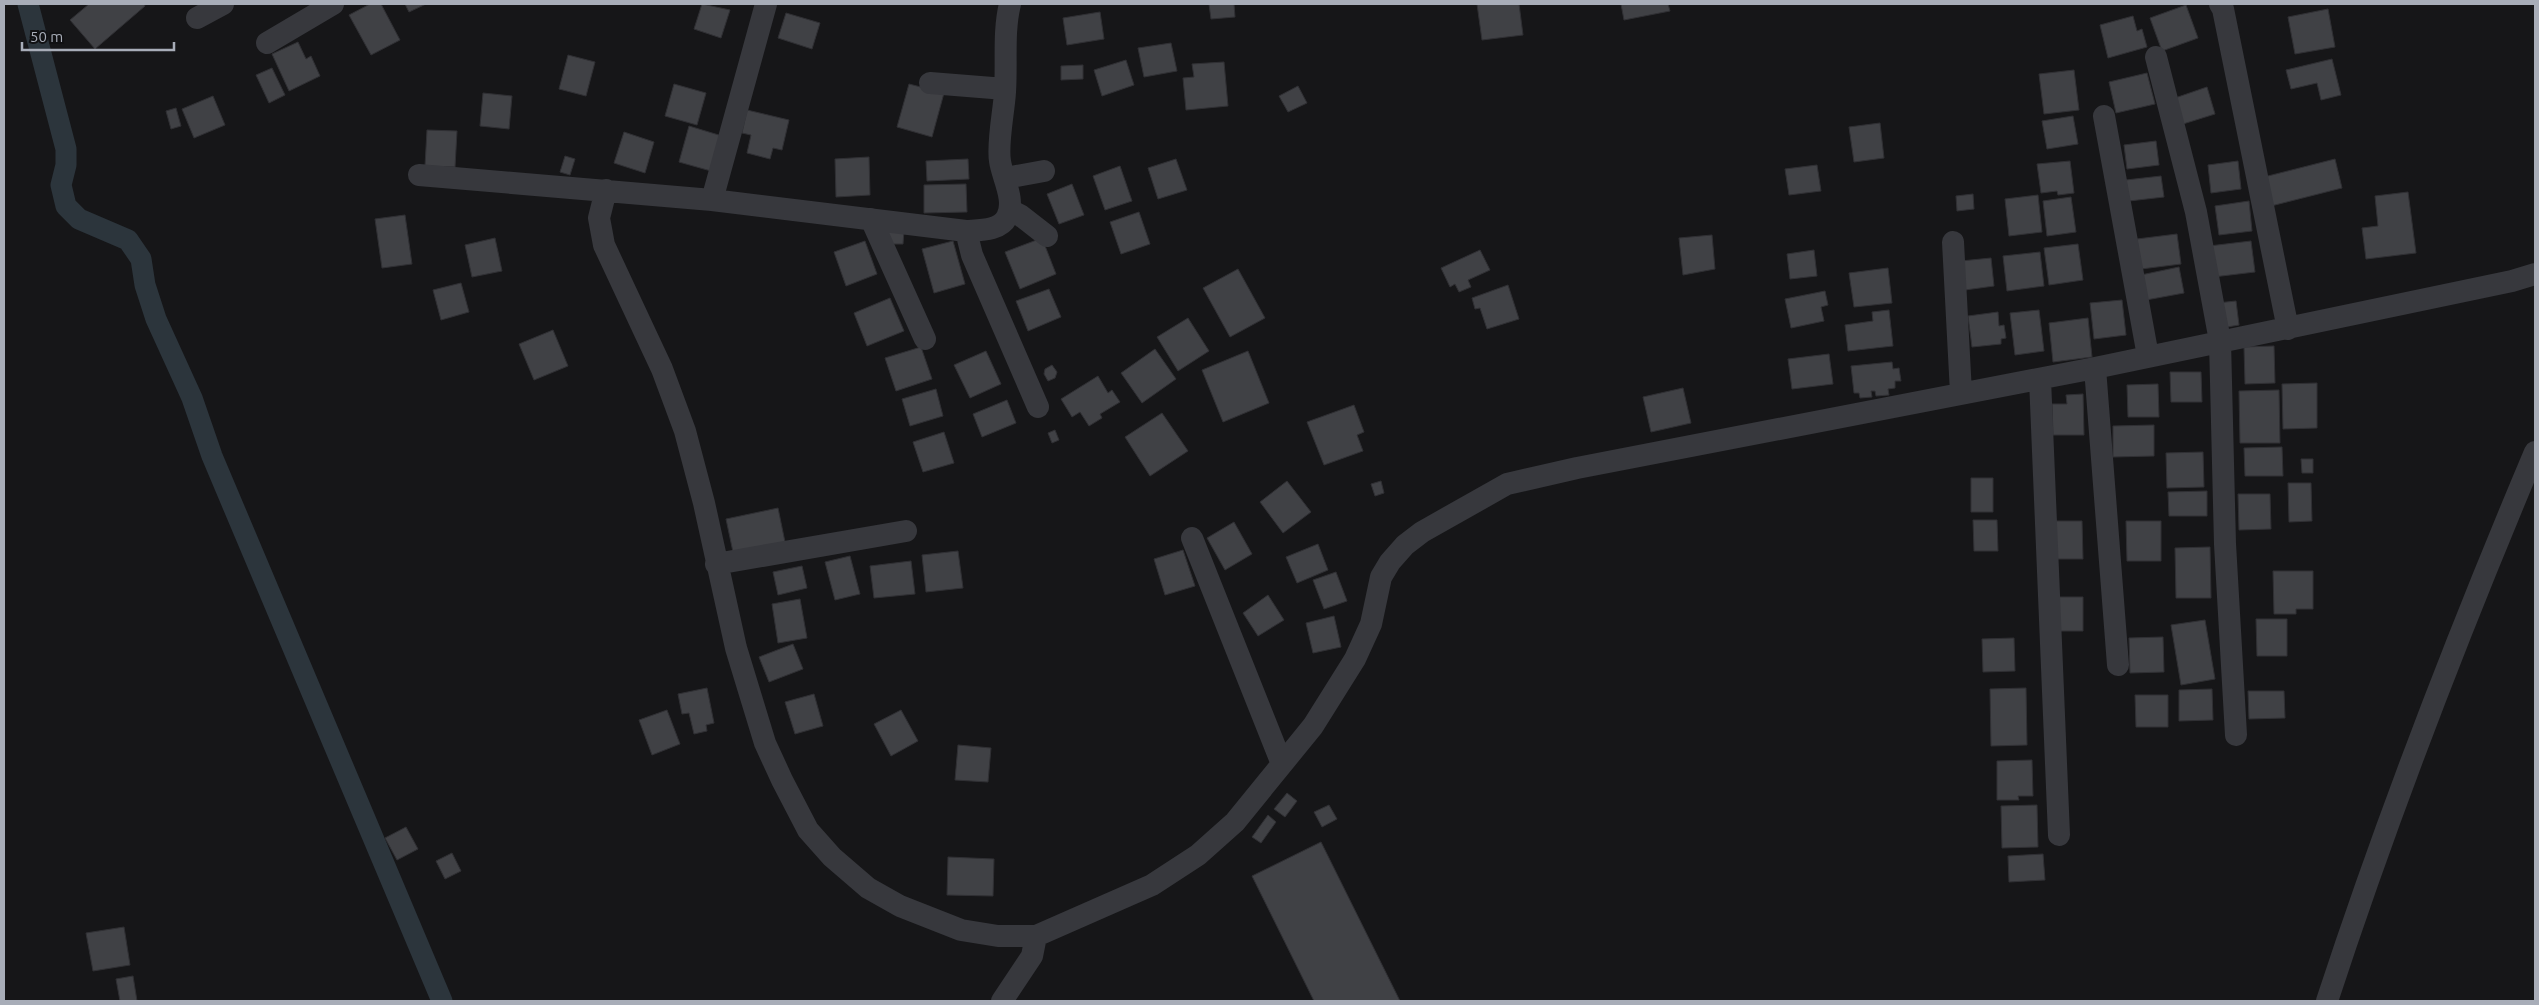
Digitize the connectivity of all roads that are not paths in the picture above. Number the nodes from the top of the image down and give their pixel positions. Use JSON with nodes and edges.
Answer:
{"nodes":[{"id":1,"x":223,"y":4,"type":"edge"},
{"id":2,"x":333,"y":4,"type":"edge"},
{"id":3,"x":766,"y":4,"type":"edge"},
{"id":4,"x":1010,"y":4,"type":"edge"},
{"id":5,"x":2220,"y":4,"type":"edge"},
{"id":6,"x":197,"y":18,"type":"dead end"},
{"id":7,"x":267,"y":43,"type":"dead end"},
{"id":8,"x":2156,"y":57,"type":"dead end"},
{"id":9,"x":930,"y":83,"type":"dead end"},
{"id":10,"x":1005,"y":89,"type":"junction"},
{"id":11,"x":2104,"y":116,"type":"dead end"},
{"id":12,"x":1044,"y":171,"type":"dead end"},
{"id":13,"x":419,"y":176,"type":"dead end"},
{"id":14,"x":1006,"y":178,"type":"junction"},
{"id":15,"x":606,"y":190,"type":"junction"},
{"id":16,"x":712,"y":200,"type":"junction"},
{"id":17,"x":1010,"y":210,"type":"junction"},
{"id":18,"x":871,"y":219,"type":"junction"},
{"id":19,"x":966,"y":230,"type":"junction"},
{"id":20,"x":1047,"y":236,"type":"dead end"},
{"id":21,"x":1953,"y":242,"type":"dead end"},
{"id":22,"x":2535,"y":274,"type":"edge"},
{"id":23,"x":2288,"y":329,"type":"junction"},
{"id":24,"x":925,"y":339,"type":"dead end"},
{"id":25,"x":2220,"y":342,"type":"junction"},
{"id":26,"x":2148,"y":356,"type":"junction"},
{"id":27,"x":2095,"y":368,"type":"junction"},
{"id":28,"x":2040,"y":379,"type":"junction"},
{"id":29,"x":1961,"y":393,"type":"junction"},
{"id":30,"x":1038,"y":407,"type":"dead end"},
{"id":31,"x":2535,"y":452,"type":"edge"},
{"id":32,"x":906,"y":531,"type":"dead end"},
{"id":33,"x":1192,"y":538,"type":"dead end"},
{"id":34,"x":716,"y":564,"type":"junction"},
{"id":35,"x":2118,"y":664,"type":"dead end"},
{"id":36,"x":2236,"y":735,"type":"dead end"},
{"id":37,"x":1282,"y":764,"type":"junction"},
{"id":38,"x":2059,"y":835,"type":"dead end"},
{"id":39,"x":1036,"y":936,"type":"junction"},
{"id":40,"x":1002,"y":1001,"type":"edge"},
{"id":41,"x":2327,"y":1001,"type":"edge"}],
"edges":[{"from":1,"to":6,"type":"street"},
{"from":2,"to":7,"type":"street"},
{"from":3,"to":16,"type":"street"},
{"from":4,"to":10,"type":"street"},
{"from":5,"to":23,"type":"street"},
{"from":8,"to":25,"type":"street"},
{"from":9,"to":10,"type":"street"},
{"from":10,"to":14,"type":"street"},
{"from":11,"to":26,"type":"street"},
{"from":12,"to":14,"type":"street"},
{"from":13,"to":15,"type":"street"},
{"from":14,"to":17,"type":"street"},
{"from":15,"to":16,"type":"street"},
{"from":15,"to":34,"type":"street"},
{"from":16,"to":18,"type":"street"},
{"from":17,"to":19,"type":"street"},
{"from":17,"to":20,"type":"street"},
{"from":18,"to":19,"type":"street"},
{"from":18,"to":24,"type":"street"},
{"from":19,"to":30,"type":"street"},
{"from":21,"to":29,"type":"street"},
{"from":22,"to":23,"type":"street"},
{"from":23,"to":25,"type":"street"},
{"from":25,"to":26,"type":"street"},
{"from":25,"to":36,"type":"street"},
{"from":26,"to":27,"type":"street"},
{"from":27,"to":28,"type":"street"},
{"from":27,"to":35,"type":"street"},
{"from":28,"to":29,"type":"street"},
{"from":28,"to":38,"type":"street"},
{"from":29,"to":37,"type":"street"},
{"from":31,"to":41,"type":"street"},
{"from":32,"to":34,"type":"street"},
{"from":33,"to":37,"type":"street"},
{"from":34,"to":39,"type":"street"},
{"from":37,"to":39,"type":"street"},
{"from":39,"to":40,"type":"street"}]}
